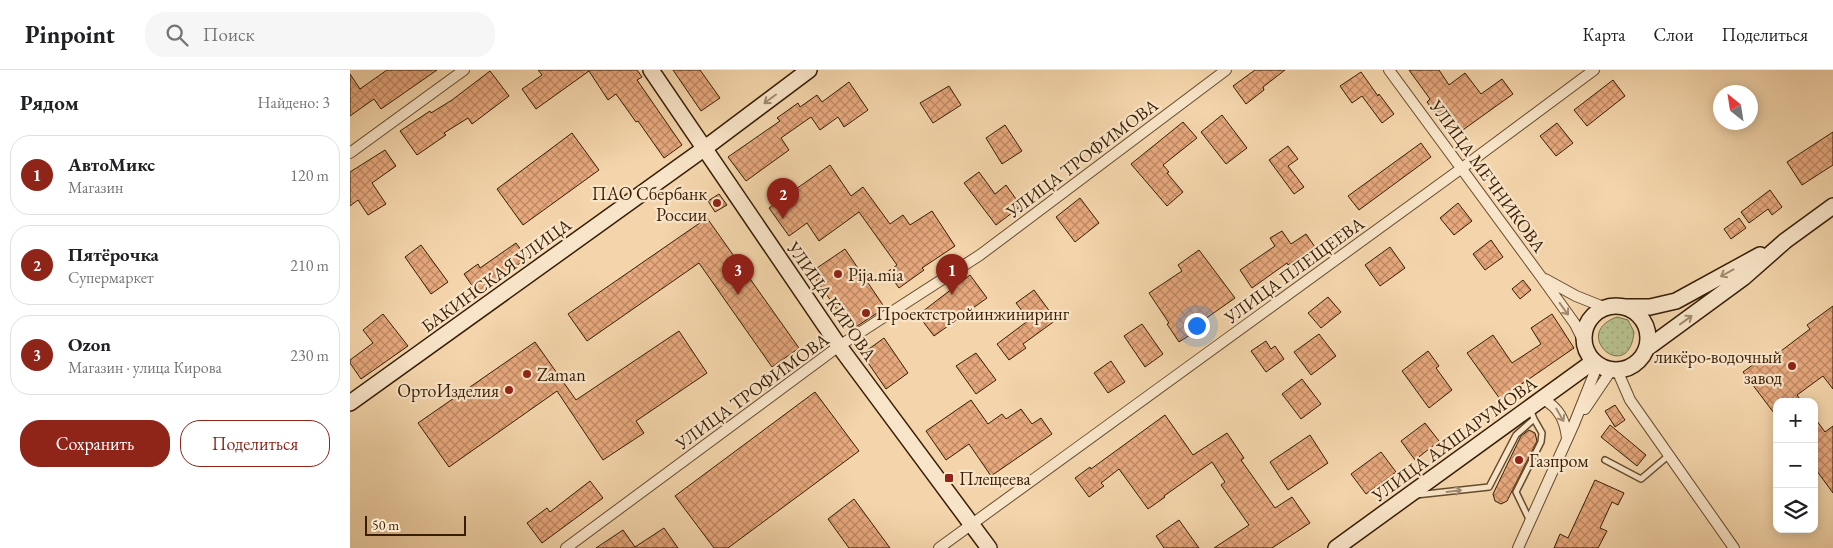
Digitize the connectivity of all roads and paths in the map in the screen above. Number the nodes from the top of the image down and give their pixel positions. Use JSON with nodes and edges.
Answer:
{"nodes":[{"id":1,"x":464,"y":70,"type":"edge"},
{"id":2,"x":651,"y":70,"type":"edge"},
{"id":3,"x":809,"y":70,"type":"edge"},
{"id":4,"x":1226,"y":70,"type":"edge"},
{"id":5,"x":1389,"y":70,"type":"edge"},
{"id":6,"x":1594,"y":70,"type":"edge"},
{"id":7,"x":705,"y":148,"type":"junction"},
{"id":8,"x":350,"y":153,"type":"edge"},
{"id":9,"x":1462,"y":168,"type":"junction"},
{"id":10,"x":1833,"y":206,"type":"edge"},
{"id":11,"x":1785,"y":241,"type":"junction"},
{"id":12,"x":1542,"y":278,"type":"junction"},
{"id":13,"x":1622,"y":307,"type":"junction"},
{"id":14,"x":1606,"y":308,"type":"junction"},
{"id":15,"x":1584,"y":342,"type":"junction"},
{"id":16,"x":839,"y":346,"type":"junction"},
{"id":17,"x":1646,"y":349,"type":"junction"},
{"id":18,"x":1606,"y":366,"type":"junction"},
{"id":19,"x":1543,"y":399,"type":"junction"},
{"id":20,"x":350,"y":403,"type":"edge"},
{"id":21,"x":1532,"y":414,"type":"junction"},
{"id":22,"x":1574,"y":424,"type":"junction"},
{"id":23,"x":1567,"y":438,"type":"junction"},
{"id":24,"x":1668,"y":456,"type":"junction"},
{"id":25,"x":1605,"y":460,"type":"dead end"},
{"id":26,"x":1406,"y":497,"type":"junction"},
{"id":27,"x":1531,"y":522,"type":"junction"},
{"id":28,"x":972,"y":524,"type":"junction"},
{"id":29,"x":566,"y":548,"type":"edge"},
{"id":30,"x":939,"y":548,"type":"edge"},
{"id":31,"x":989,"y":548,"type":"edge"},
{"id":32,"x":1336,"y":548,"type":"edge"},
{"id":33,"x":1518,"y":548,"type":"edge"},
{"id":34,"x":1734,"y":548,"type":"edge"}],
"edges":[{"from":1,"to":8,"type":"street"},
{"from":2,"to":7,"type":"main road","name":"УЛИЦА КИРОВА"},
{"from":3,"to":7,"type":"main road","name":"БАКИНСКАЯ УЛИЦА","one_way":true},
{"from":4,"to":16,"type":"street","name":"УЛИЦА ТРОФИМОВА"},
{"from":5,"to":9,"type":"street","name":"УЛИЦА МЕЧНИКОВА"},
{"from":6,"to":9,"type":"street","name":"УЛИЦА ПЛЕЩЕЕВА"},
{"from":7,"to":16,"type":"main road","name":"УЛИЦА КИРОВА"},
{"from":7,"to":20,"type":"main road","name":"БАКИНСКАЯ УЛИЦА"},
{"from":9,"to":12,"type":"street","name":"УЛИЦА МЕЧНИКОВА"},
{"from":9,"to":28,"type":"street","name":"УЛИЦА ПЛЕЩЕЕВА"},
{"from":10,"to":11,"type":"main road"},
{"from":11,"to":13,"type":"main road","one_way":true},
{"from":17,"to":11,"type":"main road","one_way":true},
{"from":12,"to":14,"type":"street","name":"УЛИЦА МЕЧНИКОВА"},
{"from":12,"to":15,"type":"street","name":"УЛИЦА МЕЧНИКОВА","one_way":true},
{"from":13,"to":14,"type":"main road"},
{"from":13,"to":17,"type":"main road"},
{"from":14,"to":15,"type":"main road"},
{"from":15,"to":18,"type":"main road"},
{"from":16,"to":28,"type":"main road","name":"УЛИЦА КИРОВА"},
{"from":16,"to":29,"type":"street","name":"УЛИЦА ТРОФИМОВА"},
{"from":17,"to":18,"type":"main road"},
{"from":18,"to":19,"type":"main road","name":"УЛИЦА АХШАРУМОВА"},
{"from":18,"to":22,"type":"street"},
{"from":18,"to":22,"type":"street"},
{"from":18,"to":24,"type":"street"},
{"from":19,"to":21,"type":"main road","name":"УЛИЦА АХШАРУМОВА"},
{"from":19,"to":23,"type":"street","one_way":true},
{"from":21,"to":26,"type":"main road","name":"УЛИЦА АХШАРУМОВА"},
{"from":26,"to":21,"type":"lane","one_way":true},
{"from":21,"to":27,"type":"lane"},
{"from":22,"to":23,"type":"street"},
{"from":23,"to":27,"type":"street"},
{"from":24,"to":25,"type":"lane"},
{"from":24,"to":34,"type":"street"},
{"from":26,"to":32,"type":"main road","name":"УЛИЦА АХШАРУМОВА"},
{"from":27,"to":33,"type":"street"},
{"from":28,"to":30,"type":"street","name":"УЛИЦА ПЛЕЩЕЕВА"},
{"from":28,"to":31,"type":"main road","name":"УЛИЦА КИРОВА"}]}
